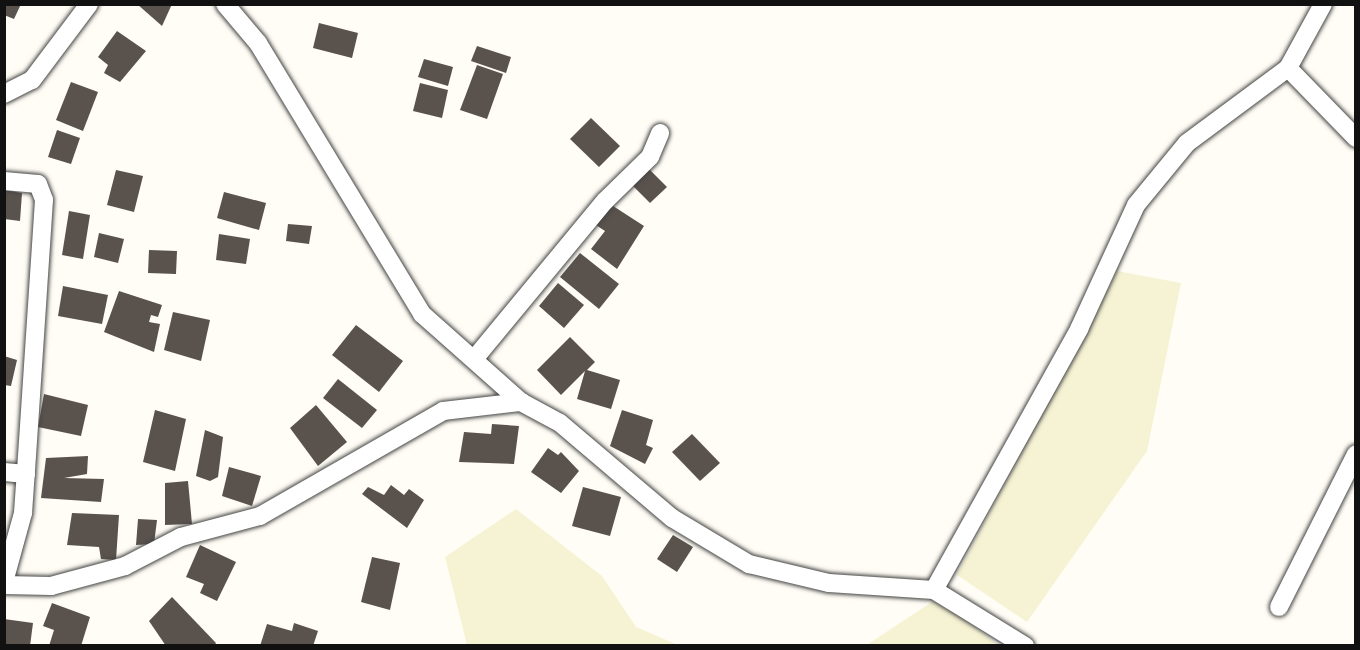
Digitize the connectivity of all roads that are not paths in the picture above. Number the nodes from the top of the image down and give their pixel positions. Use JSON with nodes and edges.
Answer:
{"nodes":[{"id":1,"x":89,"y":4,"type":"edge"},
{"id":2,"x":225,"y":4,"type":"edge"},
{"id":3,"x":1323,"y":4,"type":"edge"},
{"id":4,"x":1288,"y":68,"type":"junction"},
{"id":5,"x":4,"y":94,"type":"edge"},
{"id":6,"x":660,"y":133,"type":"dead end"},
{"id":7,"x":1356,"y":138,"type":"edge"},
{"id":8,"x":4,"y":181,"type":"edge"},
{"id":9,"x":475,"y":358,"type":"junction"},
{"id":10,"x":521,"y":402,"type":"junction"},
{"id":11,"x":1356,"y":454,"type":"edge"},
{"id":12,"x":4,"y":472,"type":"edge"},
{"id":13,"x":26,"y":474,"type":"junction"},
{"id":14,"x":4,"y":584,"type":"edge"},
{"id":15,"x":934,"y":590,"type":"junction"},
{"id":16,"x":1280,"y":607,"type":"dead end"},
{"id":17,"x":1025,"y":645,"type":"edge"}],
"edges":[{"from":1,"to":5,"type":"street"},
{"from":2,"to":9,"type":"street"},
{"from":3,"to":4,"type":"street"},
{"from":4,"to":7,"type":"street"},
{"from":4,"to":15,"type":"street"},
{"from":6,"to":9,"type":"street"},
{"from":8,"to":13,"type":"street"},
{"from":9,"to":10,"type":"street"},
{"from":10,"to":14,"type":"street"},
{"from":10,"to":15,"type":"street"},
{"from":11,"to":16,"type":"street"},
{"from":12,"to":13,"type":"street"},
{"from":13,"to":14,"type":"street"},
{"from":15,"to":17,"type":"street"}]}
